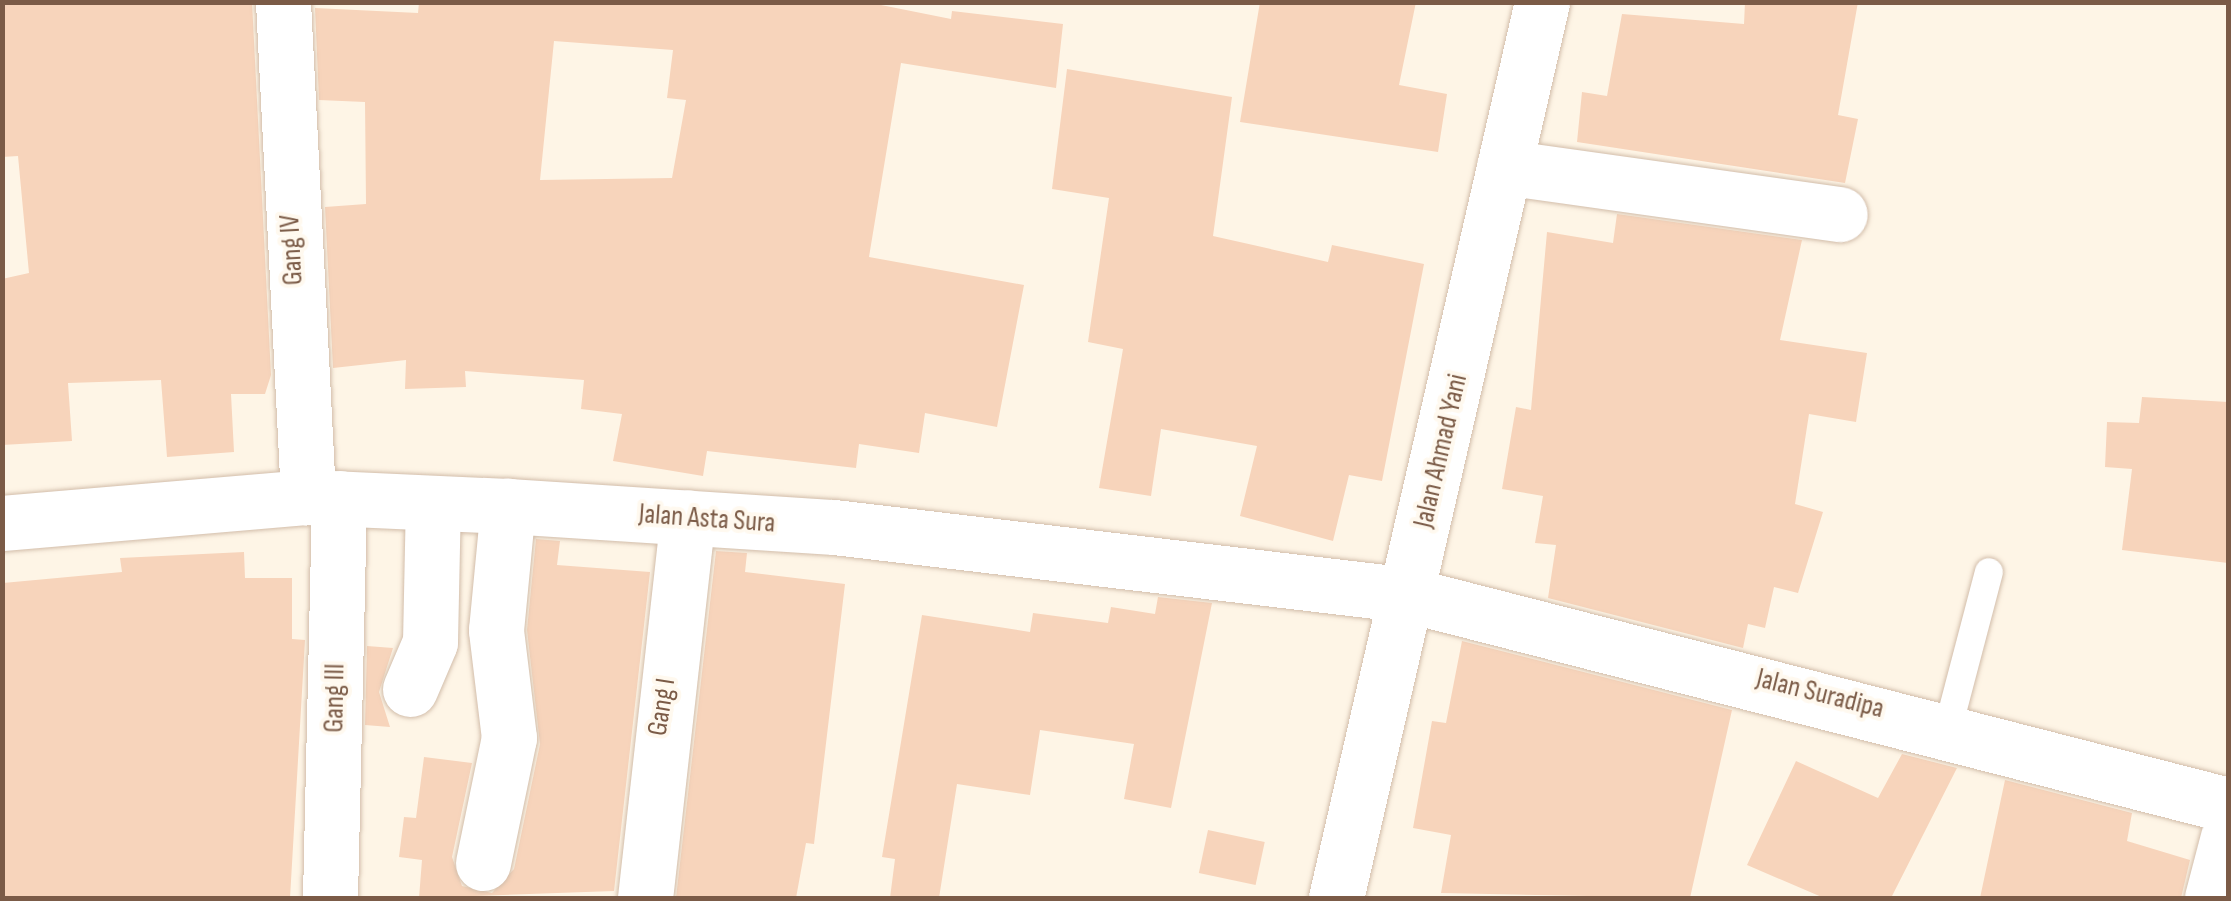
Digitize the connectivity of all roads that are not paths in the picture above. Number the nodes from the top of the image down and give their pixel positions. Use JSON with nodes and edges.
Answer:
{"nodes":[{"id":1,"x":283,"y":2,"type":"edge"},
{"id":2,"x":1542,"y":2,"type":"edge"},
{"id":3,"x":1504,"y":167,"type":"junction"},
{"id":4,"x":1840,"y":214,"type":"dead end"},
{"id":5,"x":323,"y":498,"type":"junction"},
{"id":6,"x":433,"y":502,"type":"junction"},
{"id":7,"x":508,"y":506,"type":"junction"},
{"id":8,"x":688,"y":517,"type":"junction"},
{"id":9,"x":2,"y":523,"type":"edge"},
{"id":10,"x":1989,"y":572,"type":"dead end"},
{"id":11,"x":1409,"y":595,"type":"junction"},
{"id":12,"x":410,"y":688,"type":"dead end"},
{"id":13,"x":1948,"y":728,"type":"junction"},
{"id":14,"x":2228,"y":805,"type":"edge"},
{"id":15,"x":2228,"y":837,"type":"edge"},
{"id":16,"x":483,"y":863,"type":"dead end"},
{"id":17,"x":330,"y":898,"type":"edge"},
{"id":18,"x":645,"y":898,"type":"edge"},
{"id":19,"x":1336,"y":898,"type":"edge"},
{"id":20,"x":2212,"y":898,"type":"edge"}],
"edges":[{"from":1,"to":5,"type":"street","name":"Gang IV"},
{"from":2,"to":3,"type":"street","name":"Jalan Ahmad Yani"},
{"from":3,"to":4,"type":"street"},
{"from":3,"to":11,"type":"street","name":"Jalan Ahmad Yani"},
{"from":5,"to":6,"type":"street","name":"Jalan Asta Sura"},
{"from":5,"to":9,"type":"street","name":"Jalan Asta Sura"},
{"from":5,"to":17,"type":"street","name":"Gang III"},
{"from":6,"to":7,"type":"street","name":"Jalan Asta Sura"},
{"from":6,"to":12,"type":"street"},
{"from":7,"to":8,"type":"street","name":"Jalan Asta Sura"},
{"from":7,"to":16,"type":"street"},
{"from":8,"to":11,"type":"street","name":"Jalan Asta Sura"},
{"from":8,"to":18,"type":"street","name":"Gang I"},
{"from":10,"to":13,"type":"lane"},
{"from":11,"to":13,"type":"street","name":"Jalan Suradipa"},
{"from":11,"to":19,"type":"street","name":"Jalan Ahmad Yani"},
{"from":13,"to":14,"type":"street","name":"Jalan Suradipa"},
{"from":15,"to":20,"type":"street"}]}
